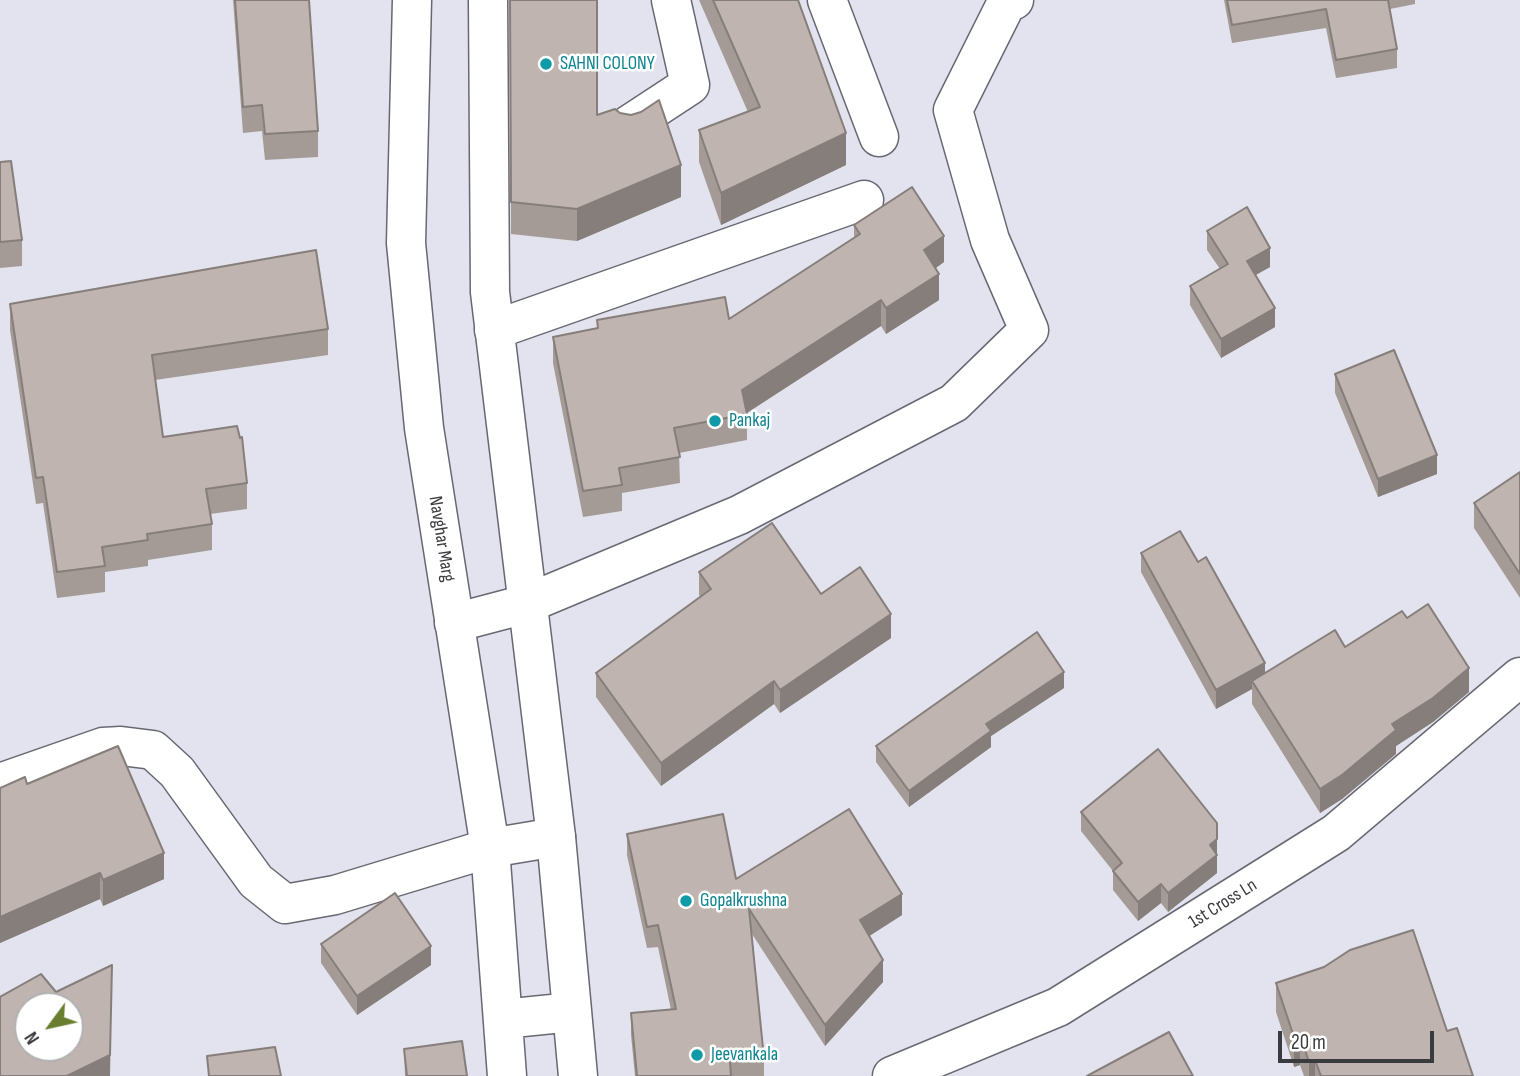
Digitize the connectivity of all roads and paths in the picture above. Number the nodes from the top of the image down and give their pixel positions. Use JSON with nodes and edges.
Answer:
{"nodes":[{"id":1,"x":412,"y":0,"type":"edge"},
{"id":2,"x":488,"y":0,"type":"edge"},
{"id":3,"x":671,"y":0,"type":"edge"},
{"id":4,"x":827,"y":0,"type":"edge"},
{"id":5,"x":1014,"y":0,"type":"edge"},
{"id":6,"x":629,"y":125,"type":"edge"},
{"id":7,"x":879,"y":137,"type":"dead end"},
{"id":8,"x":864,"y":200,"type":"dead end"},
{"id":9,"x":494,"y":330,"type":"junction"},
{"id":10,"x":526,"y":604,"type":"junction"},
{"id":11,"x":454,"y":623,"type":"junction"},
{"id":12,"x":1520,"y":677,"type":"edge"},
{"id":13,"x":0,"y":783,"type":"edge"},
{"id":14,"x":556,"y":837,"type":"junction"},
{"id":15,"x":490,"y":848,"type":"junction"},
{"id":16,"x":572,"y":1012,"type":"junction"},
{"id":17,"x":503,"y":1019,"type":"junction"},
{"id":18,"x":507,"y":1076,"type":"edge"},
{"id":19,"x":578,"y":1076,"type":"edge"},
{"id":20,"x":892,"y":1076,"type":"edge"}],
"edges":[{"from":1,"to":11,"type":"street","name":"Navghar Marg"},
{"from":2,"to":9,"type":"street"},
{"from":3,"to":6,"type":"street"},
{"from":4,"to":7,"type":"street"},
{"from":5,"to":10,"type":"street"},
{"from":8,"to":9,"type":"street"},
{"from":9,"to":10,"type":"street"},
{"from":10,"to":11,"type":"street"},
{"from":10,"to":14,"type":"street"},
{"from":11,"to":15,"type":"street","name":"Navghar Marg"},
{"from":12,"to":20,"type":"street","name":"1st Cross Ln"},
{"from":13,"to":15,"type":"street"},
{"from":14,"to":15,"type":"street"},
{"from":14,"to":16,"type":"street"},
{"from":15,"to":17,"type":"street","name":"Navghar Marg"},
{"from":16,"to":17,"type":"street"},
{"from":16,"to":19,"type":"street"},
{"from":17,"to":18,"type":"street","name":"Navghar Marg"}]}
